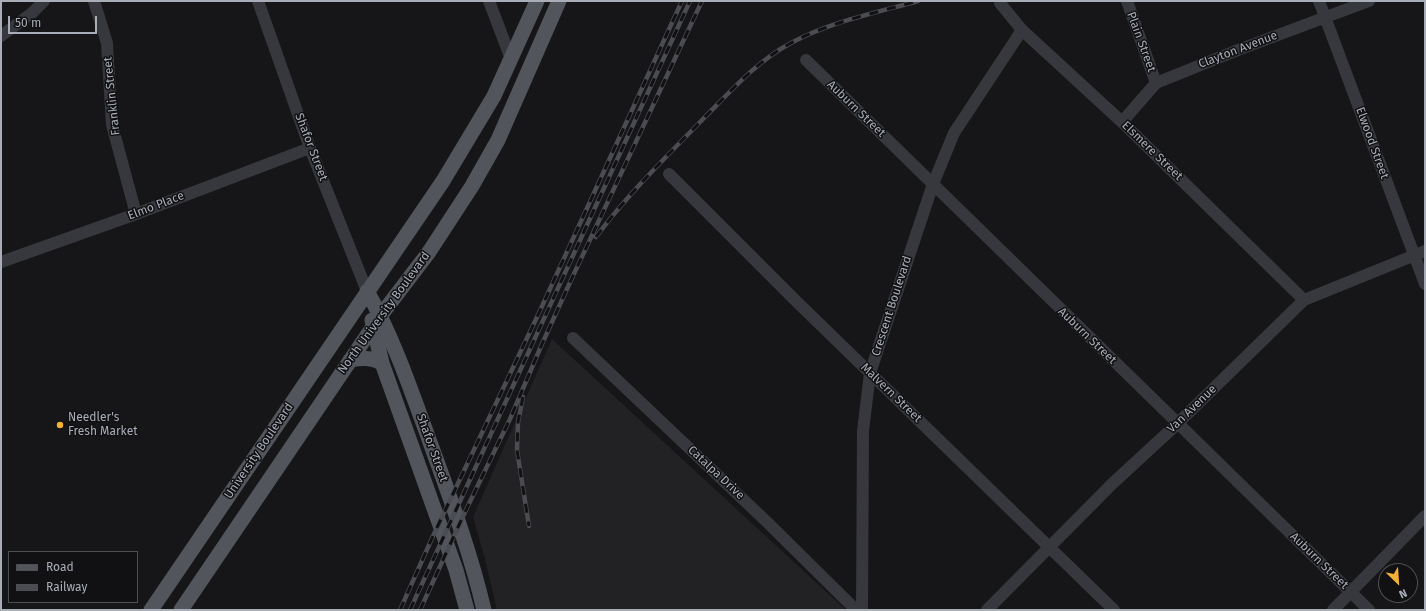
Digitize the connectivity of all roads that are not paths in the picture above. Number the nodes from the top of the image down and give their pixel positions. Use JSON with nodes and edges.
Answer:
{"nodes":[{"id":1,"x":44,"y":1,"type":"edge"},
{"id":2,"x":94,"y":1,"type":"edge"},
{"id":3,"x":258,"y":1,"type":"edge"},
{"id":4,"x":489,"y":1,"type":"edge"},
{"id":5,"x":537,"y":1,"type":"edge"},
{"id":6,"x":559,"y":1,"type":"edge"},
{"id":7,"x":1127,"y":1,"type":"edge"},
{"id":8,"x":1319,"y":1,"type":"edge"},
{"id":9,"x":1369,"y":1,"type":"edge"},
{"id":10,"x":1000,"y":3,"type":"dead end"},
{"id":11,"x":1325,"y":18,"type":"junction"},
{"id":12,"x":1022,"y":30,"type":"junction"},
{"id":13,"x":1,"y":36,"type":"edge"},
{"id":14,"x":511,"y":59,"type":"junction"},
{"id":15,"x":806,"y":60,"type":"dead end"},
{"id":16,"x":1156,"y":83,"type":"junction"},
{"id":17,"x":1122,"y":122,"type":"junction"},
{"id":18,"x":310,"y":148,"type":"junction"},
{"id":19,"x":669,"y":174,"type":"dead end"},
{"id":20,"x":933,"y":184,"type":"junction"},
{"id":21,"x":136,"y":214,"type":"junction"},
{"id":22,"x":1420,"y":253,"type":"edge"},
{"id":23,"x":1,"y":262,"type":"edge"},
{"id":24,"x":1425,"y":284,"type":"edge"},
{"id":25,"x":367,"y":291,"type":"junction"},
{"id":26,"x":1304,"y":300,"type":"junction"},
{"id":27,"x":377,"y":320,"type":"junction"},
{"id":28,"x":573,"y":338,"type":"dead end"},
{"id":29,"x":350,"y":360,"type":"junction"},
{"id":30,"x":382,"y":363,"type":"junction"},
{"id":31,"x":870,"y":373,"type":"junction"},
{"id":32,"x":1177,"y":424,"type":"junction"},
{"id":33,"x":1425,"y":516,"type":"edge"},
{"id":34,"x":1049,"y":548,"type":"junction"},
{"id":35,"x":1351,"y":592,"type":"junction"},
{"id":36,"x":151,"y":610,"type":"edge"},
{"id":37,"x":181,"y":610,"type":"edge"},
{"id":38,"x":467,"y":610,"type":"edge"},
{"id":39,"x":484,"y":610,"type":"edge"},
{"id":40,"x":856,"y":610,"type":"edge"},
{"id":41,"x":862,"y":610,"type":"edge"},
{"id":42,"x":987,"y":610,"type":"edge"},
{"id":43,"x":1114,"y":610,"type":"edge"},
{"id":44,"x":1333,"y":610,"type":"edge"},
{"id":45,"x":1369,"y":610,"type":"edge"}],
"edges":[{"from":1,"to":13,"type":"street"},
{"from":2,"to":21,"type":"street","name":"Franklin Street"},
{"from":3,"to":18,"type":"street","name":"Shafor Street"},
{"from":4,"to":14,"type":"street"},
{"from":5,"to":14,"type":"main road"},
{"from":6,"to":27,"type":"main road","name":"North University Boulevard"},
{"from":7,"to":16,"type":"street","name":"Plain Street"},
{"from":8,"to":11,"type":"street","name":"Elwood Street"},
{"from":9,"to":11,"type":"street","name":"Clayton Avenue"},
{"from":10,"to":12,"type":"street","name":"Elsmere Street"},
{"from":11,"to":16,"type":"street","name":"Clayton Avenue"},
{"from":11,"to":22,"type":"street","name":"Elwood Street"},
{"from":12,"to":17,"type":"street","name":"Elsmere Street"},
{"from":12,"to":20,"type":"street","name":"Crescent Boulevard"},
{"from":14,"to":25,"type":"main road"},
{"from":15,"to":20,"type":"street","name":"Auburn Street"},
{"from":16,"to":17,"type":"street","name":"Clayton Avenue"},
{"from":17,"to":26,"type":"street","name":"Elsmere Street"},
{"from":18,"to":21,"type":"street","name":"Elmo Place"},
{"from":18,"to":25,"type":"street","name":"Shafor Street"},
{"from":19,"to":31,"type":"street","name":"Malvern Street"},
{"from":20,"to":31,"type":"street","name":"Crescent Boulevard"},
{"from":20,"to":32,"type":"street","name":"Auburn Street"},
{"from":21,"to":23,"type":"street","name":"Elmo Place"},
{"from":22,"to":24,"type":"street","name":"Elwood Street"},
{"from":22,"to":26,"type":"street","name":"Van Avenue"},
{"from":25,"to":27,"type":"main road","name":"Shafor Street"},
{"from":25,"to":36,"type":"main road","name":"University Boulevard"},
{"from":26,"to":32,"type":"street","name":"Van Avenue"},
{"from":27,"to":29,"type":"main road","name":"North University Boulevard"},
{"from":27,"to":30,"type":"main road","name":"Shafor Street"},
{"from":27,"to":39,"type":"main road","name":"Shafor Street"},
{"from":28,"to":40,"type":"street","name":"Catalpa Drive"},
{"from":29,"to":30,"type":"main road"},
{"from":29,"to":37,"type":"main road","name":"North University Boulevard"},
{"from":30,"to":38,"type":"main road","name":"Shafor Street"},
{"from":31,"to":34,"type":"street","name":"Malvern Street"},
{"from":31,"to":41,"type":"street","name":"Crescent Boulevard"},
{"from":32,"to":34,"type":"street","name":"Van Avenue"},
{"from":32,"to":35,"type":"street","name":"Auburn Street"},
{"from":33,"to":35,"type":"street"},
{"from":34,"to":42,"type":"street","name":"Van Avenue"},
{"from":34,"to":43,"type":"street","name":"Malvern Street"},
{"from":35,"to":44,"type":"street"},
{"from":35,"to":45,"type":"street","name":"Auburn Street"}]}
